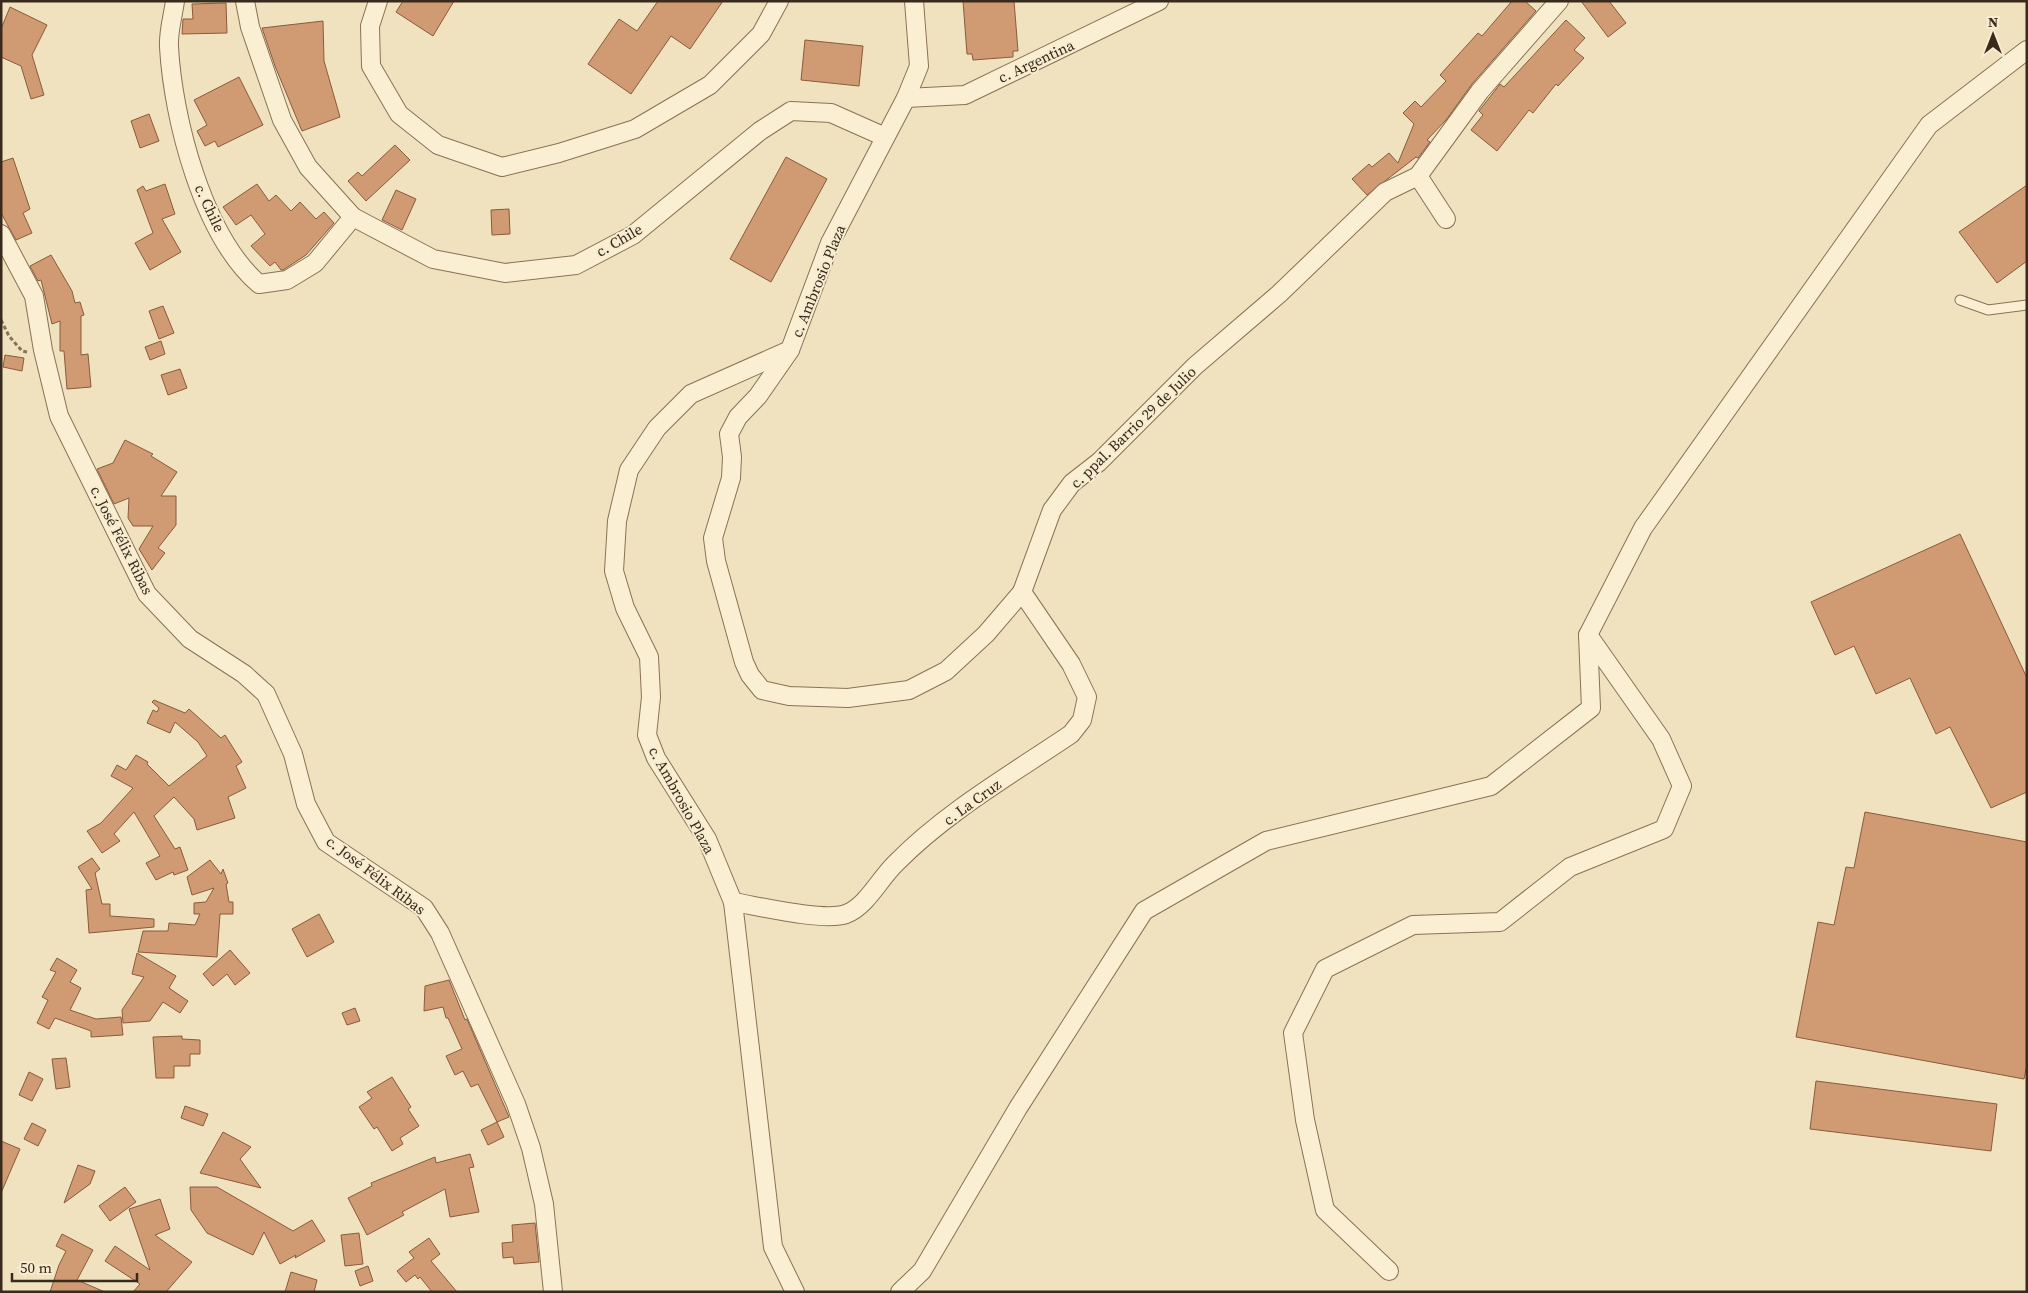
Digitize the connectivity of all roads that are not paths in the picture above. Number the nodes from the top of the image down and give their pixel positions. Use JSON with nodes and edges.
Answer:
{"nodes":[{"id":1,"x":175,"y":1,"type":"edge"},
{"id":2,"x":245,"y":1,"type":"edge"},
{"id":3,"x":378,"y":1,"type":"edge"},
{"id":4,"x":779,"y":1,"type":"edge"},
{"id":5,"x":914,"y":1,"type":"edge"},
{"id":6,"x":1159,"y":1,"type":"edge"},
{"id":7,"x":1559,"y":1,"type":"edge"},
{"id":8,"x":2027,"y":50,"type":"edge"},
{"id":9,"x":906,"y":98,"type":"junction"},
{"id":10,"x":886,"y":137,"type":"junction"},
{"id":11,"x":1418,"y":176,"type":"junction"},
{"id":12,"x":353,"y":217,"type":"junction"},
{"id":13,"x":1446,"y":219,"type":"dead end"},
{"id":14,"x":1,"y":234,"type":"edge"},
{"id":15,"x":1960,"y":300,"type":"dead end"},
{"id":16,"x":2027,"y":305,"type":"edge"},
{"id":17,"x":790,"y":350,"type":"junction"},
{"id":18,"x":1022,"y":592,"type":"junction"},
{"id":19,"x":1588,"y":635,"type":"junction"},
{"id":20,"x":733,"y":902,"type":"junction"},
{"id":21,"x":1389,"y":1271,"type":"dead end"},
{"id":22,"x":553,"y":1292,"type":"edge"},
{"id":23,"x":795,"y":1292,"type":"edge"},
{"id":24,"x":900,"y":1292,"type":"edge"}],
"edges":[{"from":1,"to":12,"type":"street","name":"c. Chile"},
{"from":2,"to":12,"type":"street","name":"c. Chile"},
{"from":3,"to":4,"type":"street"},
{"from":5,"to":9,"type":"street","name":"c. Ambrosio Plaza"},
{"from":6,"to":9,"type":"street","name":"c. Argentina"},
{"from":7,"to":11,"type":"street","name":"c. ppal. Barrio 29 de Julio"},
{"from":8,"to":19,"type":"street"},
{"from":9,"to":10,"type":"street","name":"c. Ambrosio Plaza"},
{"from":10,"to":12,"type":"street","name":"c. Chile"},
{"from":10,"to":17,"type":"street","name":"c. Ambrosio Plaza"},
{"from":11,"to":13,"type":"street"},
{"from":11,"to":18,"type":"street","name":"c. ppal. Barrio 29 de Julio"},
{"from":14,"to":22,"type":"street","name":"c. José Félix Ribas"},
{"from":15,"to":16,"type":"lane"},
{"from":17,"to":18,"type":"street","name":"c. ppal. Barrio 29 de Julio"},
{"from":17,"to":20,"type":"street","name":"c. Ambrosio Plaza"},
{"from":18,"to":20,"type":"street","name":"c. La Cruz"},
{"from":19,"to":21,"type":"street"},
{"from":19,"to":24,"type":"street"},
{"from":20,"to":23,"type":"street","name":"c. Ambrosio Plaza"}]}
